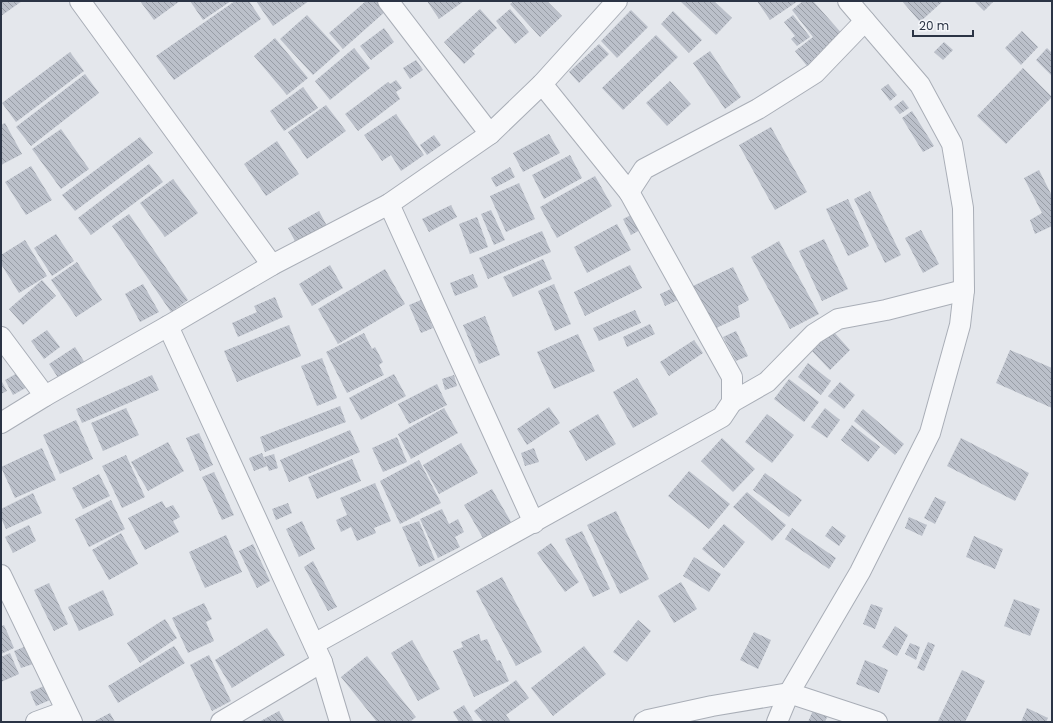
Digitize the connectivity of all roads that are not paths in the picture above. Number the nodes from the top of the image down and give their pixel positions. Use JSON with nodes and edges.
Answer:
{"nodes":[{"id":1,"x":80,"y":1,"type":"edge"},
{"id":2,"x":388,"y":1,"type":"edge"},
{"id":3,"x":617,"y":1,"type":"edge"},
{"id":4,"x":848,"y":1,"type":"edge"},
{"id":5,"x":865,"y":21,"type":"junction"},
{"id":6,"x":542,"y":84,"type":"junction"},
{"id":7,"x":490,"y":134,"type":"junction"},
{"id":8,"x":629,"y":192,"type":"junction"},
{"id":9,"x":389,"y":204,"type":"junction"},
{"id":10,"x":272,"y":265,"type":"junction"},
{"id":11,"x":964,"y":290,"type":"junction"},
{"id":12,"x":168,"y":326,"type":"junction"},
{"id":13,"x":1,"y":336,"type":"edge"},
{"id":14,"x":45,"y":396,"type":"junction"},
{"id":15,"x":732,"y":402,"type":"junction"},
{"id":16,"x":1,"y":423,"type":"edge"},
{"id":17,"x":534,"y":523,"type":"junction"},
{"id":18,"x":1,"y":575,"type":"edge"},
{"id":19,"x":314,"y":644,"type":"junction"},
{"id":20,"x":322,"y":662,"type":"junction"},
{"id":21,"x":789,"y":693,"type":"junction"},
{"id":22,"x":69,"y":716,"type":"edge"},
{"id":23,"x":36,"y":722,"type":"edge"},
{"id":24,"x":222,"y":722,"type":"edge"},
{"id":25,"x":340,"y":722,"type":"edge"},
{"id":26,"x":644,"y":722,"type":"edge"},
{"id":27,"x":777,"y":722,"type":"edge"},
{"id":28,"x":877,"y":722,"type":"edge"}],
"edges":[{"from":1,"to":10,"type":"street"},
{"from":2,"to":7,"type":"street"},
{"from":3,"to":6,"type":"street"},
{"from":4,"to":5,"type":"street"},
{"from":5,"to":8,"type":"street"},
{"from":5,"to":11,"type":"street"},
{"from":6,"to":7,"type":"street"},
{"from":6,"to":8,"type":"street"},
{"from":7,"to":9,"type":"street"},
{"from":8,"to":15,"type":"street"},
{"from":9,"to":10,"type":"street"},
{"from":9,"to":17,"type":"street"},
{"from":10,"to":12,"type":"street"},
{"from":11,"to":15,"type":"street"},
{"from":11,"to":21,"type":"street"},
{"from":12,"to":14,"type":"street"},
{"from":12,"to":19,"type":"street"},
{"from":13,"to":14,"type":"street"},
{"from":14,"to":16,"type":"street"},
{"from":15,"to":17,"type":"street"},
{"from":17,"to":19,"type":"street"},
{"from":18,"to":22,"type":"street"},
{"from":19,"to":20,"type":"street"},
{"from":20,"to":24,"type":"street"},
{"from":20,"to":25,"type":"street"},
{"from":21,"to":26,"type":"street"},
{"from":21,"to":27,"type":"street"},
{"from":21,"to":28,"type":"street"},
{"from":22,"to":23,"type":"street"}]}
